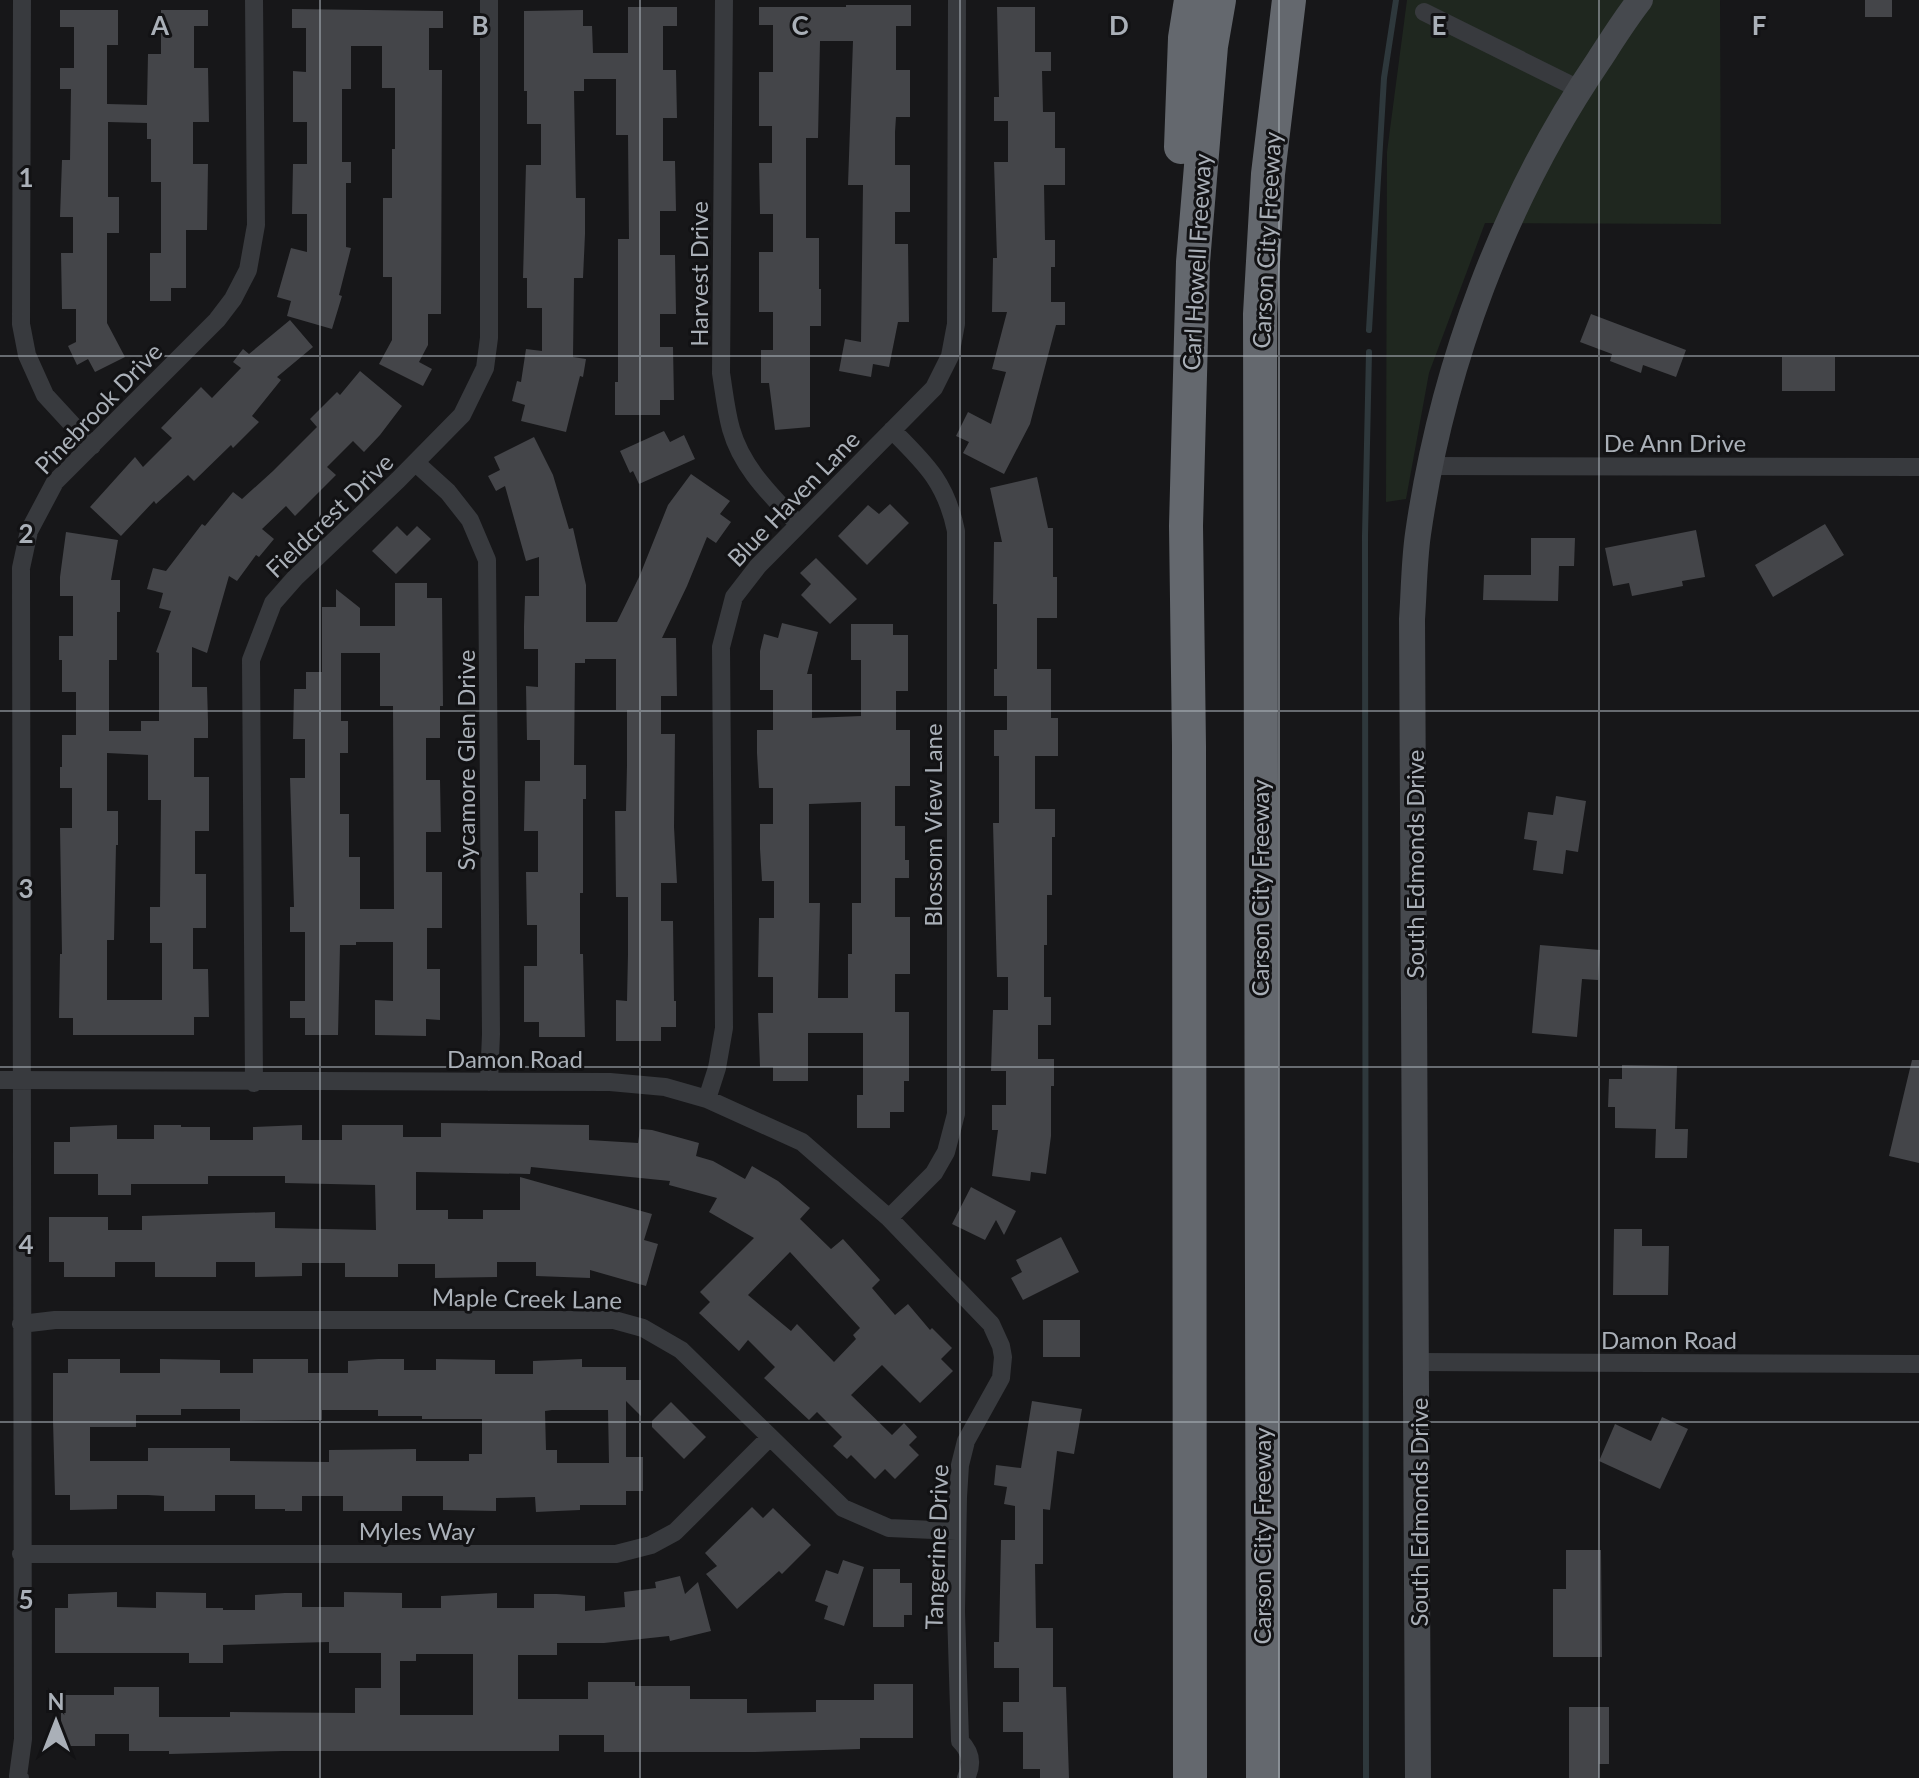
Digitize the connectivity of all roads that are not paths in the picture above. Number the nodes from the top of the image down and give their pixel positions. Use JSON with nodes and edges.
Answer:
{"nodes":[{"id":1,"x":22,"y":0,"type":"edge"},
{"id":2,"x":254,"y":0,"type":"edge"},
{"id":3,"x":489,"y":0,"type":"edge"},
{"id":4,"x":724,"y":0,"type":"edge"},
{"id":5,"x":957,"y":0,"type":"edge"},
{"id":6,"x":1191,"y":0,"type":"edge"},
{"id":7,"x":1219,"y":0,"type":"edge"},
{"id":8,"x":1289,"y":0,"type":"edge"},
{"id":9,"x":1308,"y":0,"type":"edge"},
{"id":10,"x":1640,"y":0,"type":"edge"},
{"id":11,"x":1424,"y":12,"type":"dead end"},
{"id":12,"x":1579,"y":89,"type":"junction"},
{"id":13,"x":892,"y":430,"type":"junction"},
{"id":14,"x":92,"y":446,"type":"junction"},
{"id":15,"x":416,"y":463,"type":"junction"},
{"id":16,"x":1431,"y":466,"type":"junction"},
{"id":17,"x":1919,"y":467,"type":"edge"},
{"id":18,"x":798,"y":524,"type":"junction"},
{"id":19,"x":1186,"y":526,"type":"junction"},
{"id":20,"x":1259,"y":680,"type":"junction"},
{"id":21,"x":0,"y":1080,"type":"edge"},
{"id":22,"x":21,"y":1081,"type":"junction"},
{"id":23,"x":489,"y":1082,"type":"junction"},
{"id":24,"x":254,"y":1083,"type":"junction"},
{"id":25,"x":707,"y":1099,"type":"junction"},
{"id":26,"x":889,"y":1218,"type":"junction"},
{"id":27,"x":959,"y":1291,"type":"joint"},
{"id":28,"x":21,"y":1324,"type":"junction"},
{"id":29,"x":1418,"y":1362,"type":"junction"},
{"id":30,"x":1919,"y":1364,"type":"edge"},
{"id":31,"x":770,"y":1437,"type":"junction"},
{"id":32,"x":956,"y":1531,"type":"junction"},
{"id":33,"x":21,"y":1554,"type":"junction"},
{"id":34,"x":20,"y":1778,"type":"edge"},
{"id":35,"x":966,"y":1778,"type":"edge"},
{"id":36,"x":1190,"y":1778,"type":"edge"},
{"id":37,"x":1263,"y":1778,"type":"edge"},
{"id":38,"x":1418,"y":1778,"type":"edge"}],
"edges":[{"from":1,"to":14,"type":"street"},
{"from":2,"to":14,"type":"street","name":"Pinebrook Drive"},
{"from":3,"to":15,"type":"street","name":"Fieldcrest Drive"},
{"from":4,"to":18,"type":"street","name":"Harvest Drive"},
{"from":5,"to":13,"type":"street","name":"Blue Haven Lane"},
{"from":6,"to":19,"type":"highway"},
{"from":7,"to":19,"type":"highway","name":"Carl Howell Freeway"},
{"from":8,"to":20,"type":"highway","name":"Carson City Freeway"},
{"from":9,"to":20,"type":"highway"},
{"from":10,"to":12,"type":"street","name":"South Edmonds Drive"},
{"from":11,"to":12,"type":"street"},
{"from":12,"to":16,"type":"street","name":"South Edmonds Drive"},
{"from":13,"to":18,"type":"street","name":"Blue Haven Lane"},
{"from":13,"to":26,"type":"street","name":"Blossom View Lane"},
{"from":14,"to":22,"type":"street","name":"Pinebrook Drive"},
{"from":15,"to":23,"type":"street","name":"Sycamore Glen Drive"},
{"from":15,"to":24,"type":"street","name":"Fieldcrest Drive"},
{"from":16,"to":17,"type":"street","name":"De Ann Drive"},
{"from":16,"to":29,"type":"street","name":"South Edmonds Drive"},
{"from":18,"to":25,"type":"street","name":"Blue Haven Lane"},
{"from":19,"to":36,"type":"highway"},
{"from":20,"to":37,"type":"highway","name":"Carson City Freeway"},
{"from":21,"to":22,"type":"street","name":"Damon Road"},
{"from":22,"to":24,"type":"street","name":"Damon Road"},
{"from":22,"to":28,"type":"street","name":"Pinebrook Drive"},
{"from":23,"to":24,"type":"street","name":"Damon Road"},
{"from":23,"to":25,"type":"street","name":"Damon Road"},
{"from":25,"to":26,"type":"street","name":"Damon Road"},
{"from":26,"to":27,"type":"street","name":"Damon Road"},
{"from":27,"to":32,"type":"street","name":"Tangerine Drive"},
{"from":28,"to":31,"type":"street","name":"Maple Creek Lane"},
{"from":28,"to":33,"type":"street","name":"Pinebrook Drive"},
{"from":29,"to":30,"type":"street","name":"Damon Road"},
{"from":29,"to":38,"type":"street","name":"South Edmonds Drive"},
{"from":31,"to":32,"type":"street","name":"Maple Creek Lane"},
{"from":31,"to":33,"type":"street","name":"Myles Way"},
{"from":32,"to":35,"type":"street","name":"Tangerine Drive"},
{"from":33,"to":34,"type":"street","name":"Pinebrook Drive"}]}
